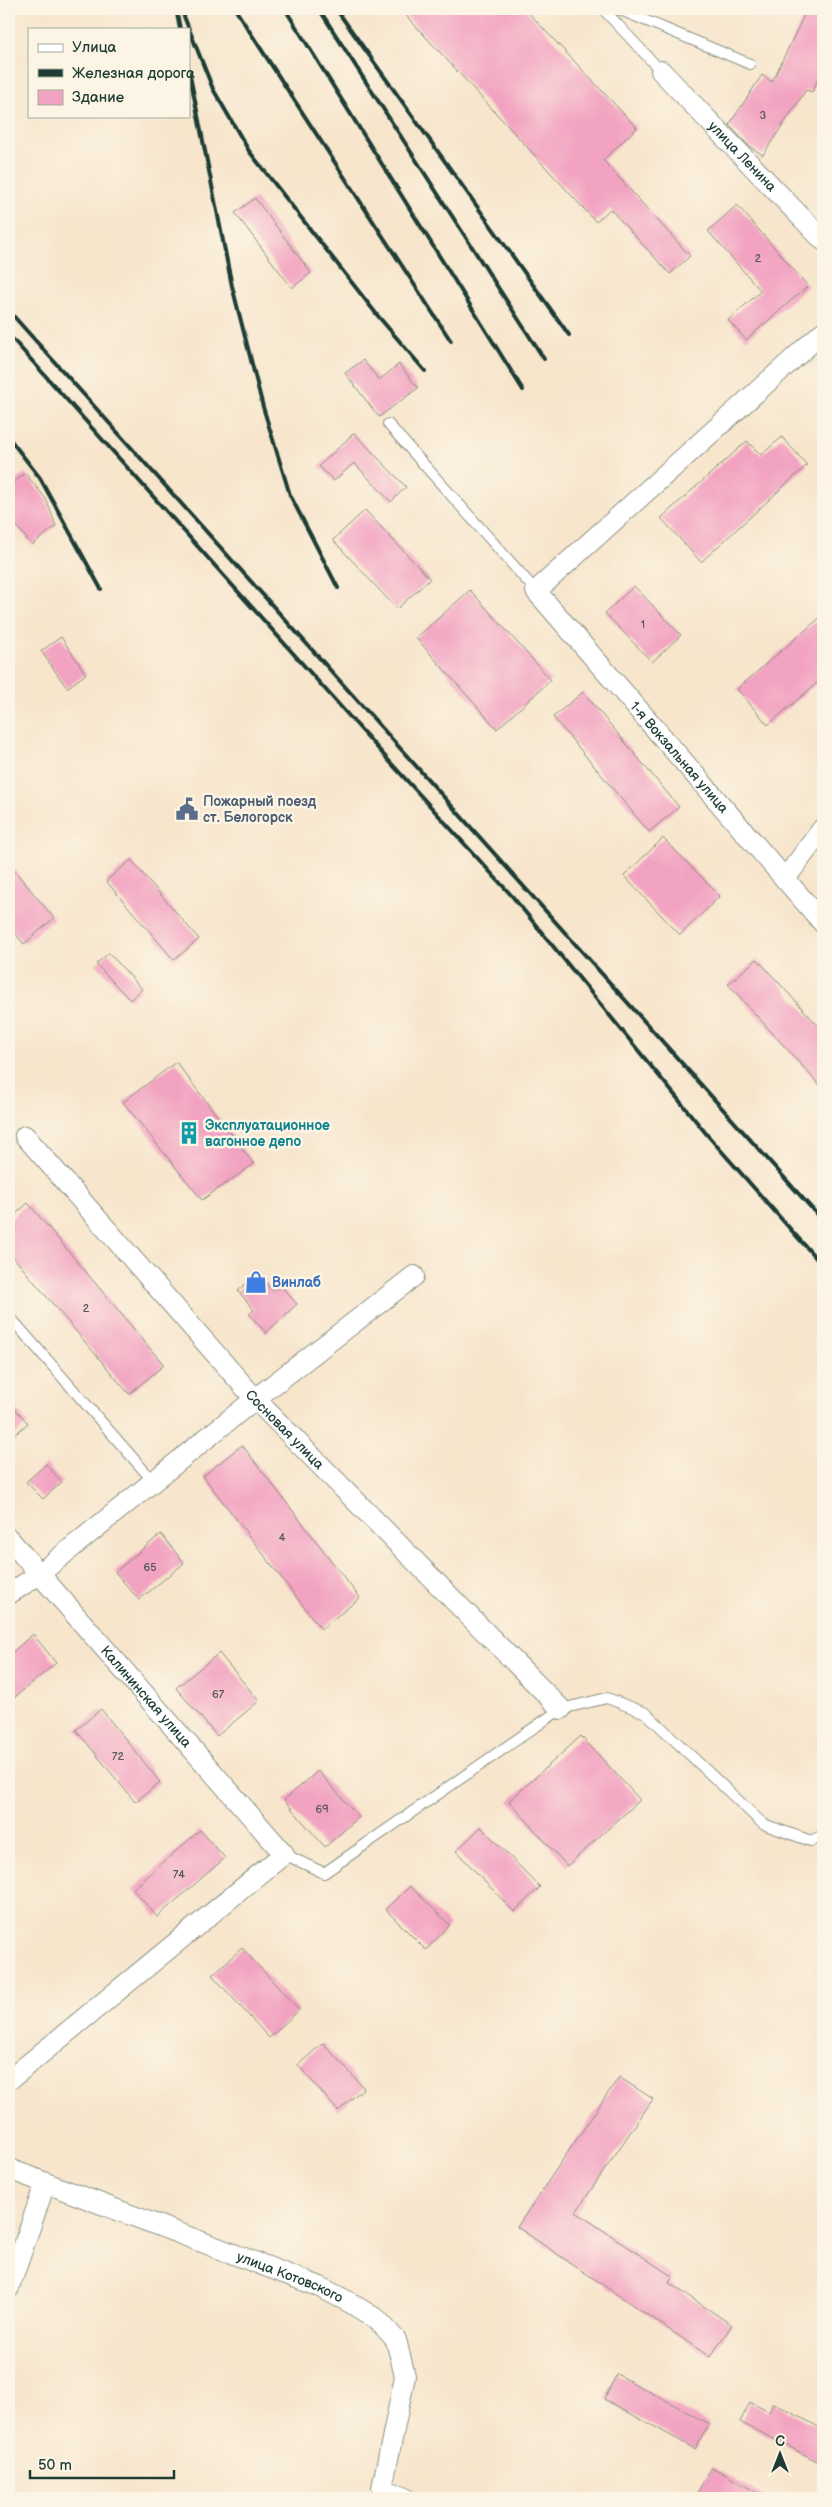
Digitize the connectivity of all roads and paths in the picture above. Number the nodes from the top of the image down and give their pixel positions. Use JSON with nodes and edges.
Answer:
{"nodes":[{"id":1,"x":603,"y":9,"type":"edge"},
{"id":2,"x":618,"y":9,"type":"edge"},
{"id":3,"x":750,"y":64,"type":"dead end"},
{"id":4,"x":661,"y":71,"type":"joint"},
{"id":5,"x":823,"y":240,"type":"edge"},
{"id":6,"x":823,"y":332,"type":"edge"},
{"id":7,"x":388,"y":424,"type":"dead end"},
{"id":8,"x":536,"y":591,"type":"junction"},
{"id":9,"x":823,"y":828,"type":"edge"},
{"id":10,"x":785,"y":879,"type":"junction"},
{"id":11,"x":823,"y":923,"type":"edge"},
{"id":12,"x":25,"y":1136,"type":"dead end"},
{"id":13,"x":414,"y":1276,"type":"dead end"},
{"id":14,"x":9,"y":1316,"type":"edge"},
{"id":15,"x":255,"y":1398,"type":"junction"},
{"id":16,"x":153,"y":1481,"type":"junction"},
{"id":17,"x":9,"y":1539,"type":"edge"},
{"id":18,"x":38,"y":1575,"type":"junction"},
{"id":19,"x":9,"y":1594,"type":"edge"},
{"id":20,"x":561,"y":1709,"type":"junction"},
{"id":21,"x":823,"y":1835,"type":"edge"},
{"id":22,"x":284,"y":1854,"type":"junction"},
{"id":23,"x":10,"y":2075,"type":"edge"},
{"id":24,"x":9,"y":2169,"type":"edge"},
{"id":25,"x":45,"y":2184,"type":"junction"},
{"id":26,"x":9,"y":2288,"type":"edge"},
{"id":27,"x":399,"y":2497,"type":"edge"}],
"edges":[{"from":1,"to":4,"type":"lane"},
{"from":2,"to":3,"type":"lane"},
{"from":4,"to":5,"type":"street","name":"улица Ленина"},
{"from":6,"to":8,"type":"street"},
{"from":7,"to":8,"type":"lane"},
{"from":8,"to":10,"type":"street","name":"1-я Вокзальная улица"},
{"from":9,"to":10,"type":"street"},
{"from":10,"to":11,"type":"street","name":"1-я Вокзальная улица"},
{"from":12,"to":15,"type":"street","name":"Сосновая улица"},
{"from":13,"to":15,"type":"street"},
{"from":14,"to":16,"type":"lane"},
{"from":15,"to":16,"type":"street"},
{"from":15,"to":20,"type":"street","name":"Сосновая улица"},
{"from":16,"to":18,"type":"street"},
{"from":17,"to":18,"type":"street","name":"Калининская улица"},
{"from":18,"to":19,"type":"street"},
{"from":18,"to":22,"type":"street","name":"Калининская улица"},
{"from":20,"to":21,"type":"lane"},
{"from":20,"to":22,"type":"lane"},
{"from":22,"to":23,"type":"street"},
{"from":24,"to":25,"type":"street","name":"улица Котовского"},
{"from":25,"to":26,"type":"street"},
{"from":25,"to":27,"type":"street","name":"улица Котовского"}]}
